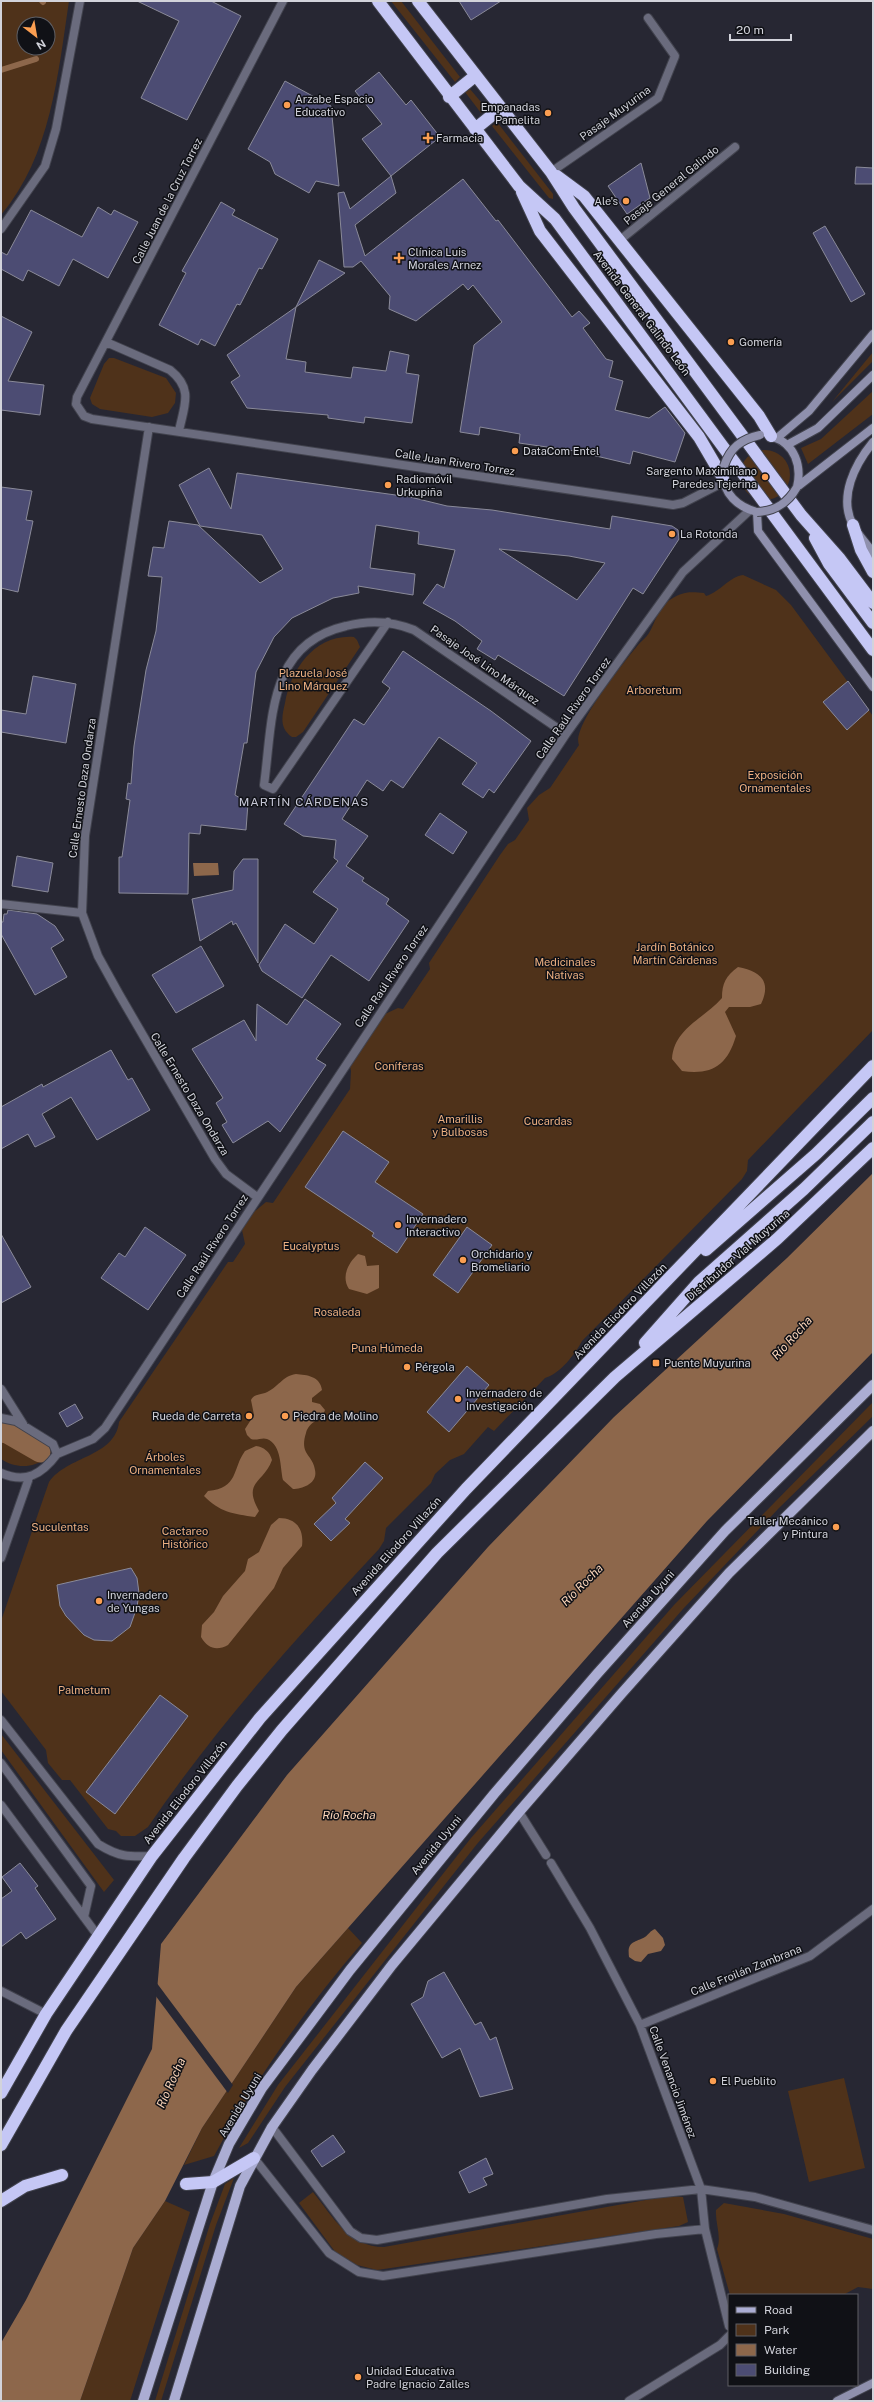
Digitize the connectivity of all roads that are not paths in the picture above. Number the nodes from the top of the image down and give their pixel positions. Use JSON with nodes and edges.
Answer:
{"nodes":[{"id":1,"x":80,"y":1,"type":"edge"},
{"id":2,"x":283,"y":1,"type":"edge"},
{"id":3,"x":378,"y":1,"type":"edge"},
{"id":4,"x":418,"y":1,"type":"edge"},
{"id":5,"x":648,"y":18,"type":"dead end"},
{"id":6,"x":475,"y":76,"type":"junction"},
{"id":7,"x":449,"y":97,"type":"junction"},
{"id":8,"x":501,"y":108,"type":"junction"},
{"id":9,"x":475,"y":129,"type":"junction"},
{"id":10,"x":735,"y":147,"type":"dead end"},
{"id":11,"x":552,"y":172,"type":"junction"},
{"id":12,"x":519,"y":186,"type":"junction"},
{"id":13,"x":1,"y":229,"type":"edge"},
{"id":14,"x":620,"y":240,"type":"junction"},
{"id":15,"x":873,"y":334,"type":"edge"},
{"id":16,"x":106,"y":342,"type":"junction"},
{"id":17,"x":873,"y":375,"type":"edge"},
{"id":18,"x":79,"y":410,"type":"joint"},
{"id":19,"x":149,"y":427,"type":"junction"},
{"id":20,"x":873,"y":428,"type":"edge"},
{"id":21,"x":179,"y":431,"type":"junction"},
{"id":22,"x":769,"y":437,"type":"junction"},
{"id":23,"x":873,"y":442,"type":"edge"},
{"id":24,"x":787,"y":445,"type":"junction"},
{"id":25,"x":724,"y":475,"type":"junction"},
{"id":26,"x":798,"y":487,"type":"junction"},
{"id":27,"x":753,"y":511,"type":"junction"},
{"id":28,"x":801,"y":515,"type":"junction"},
{"id":29,"x":853,"y":525,"type":"junction"},
{"id":30,"x":873,"y":553,"type":"edge"},
{"id":31,"x":873,"y":572,"type":"edge"},
{"id":32,"x":873,"y":603,"type":"edge"},
{"id":33,"x":388,"y":622,"type":"junction"},
{"id":34,"x":873,"y":623,"type":"edge"},
{"id":35,"x":873,"y":650,"type":"edge"},
{"id":36,"x":873,"y":686,"type":"edge"},
{"id":37,"x":566,"y":734,"type":"junction"},
{"id":38,"x":1,"y":904,"type":"edge"},
{"id":39,"x":82,"y":913,"type":"junction"},
{"id":40,"x":873,"y":1066,"type":"edge"},
{"id":41,"x":873,"y":1098,"type":"edge"},
{"id":42,"x":873,"y":1122,"type":"edge"},
{"id":43,"x":873,"y":1148,"type":"edge"},
{"id":44,"x":257,"y":1197,"type":"junction"},
{"id":45,"x":661,"y":1288,"type":"junction"},
{"id":46,"x":615,"y":1377,"type":"junction"},
{"id":47,"x":873,"y":1385,"type":"edge"},
{"id":48,"x":1,"y":1389,"type":"edge"},
{"id":49,"x":1,"y":1418,"type":"edge"},
{"id":50,"x":24,"y":1426,"type":"junction"},
{"id":51,"x":873,"y":1431,"type":"edge"},
{"id":52,"x":57,"y":1454,"type":"junction"},
{"id":53,"x":1,"y":1473,"type":"edge"},
{"id":54,"x":29,"y":1478,"type":"junction"},
{"id":55,"x":1,"y":1558,"type":"edge"},
{"id":56,"x":1,"y":1720,"type":"edge"},
{"id":57,"x":1,"y":1763,"type":"edge"},
{"id":58,"x":1,"y":1805,"type":"edge"},
{"id":59,"x":519,"y":1812,"type":"junction"},
{"id":60,"x":152,"y":1856,"type":"junction"},
{"id":61,"x":873,"y":1910,"type":"edge"},
{"id":62,"x":84,"y":1917,"type":"junction"},
{"id":63,"x":98,"y":1936,"type":"junction"},
{"id":64,"x":1,"y":1991,"type":"edge"},
{"id":65,"x":46,"y":2014,"type":"junction"},
{"id":66,"x":640,"y":2025,"type":"junction"},
{"id":67,"x":1,"y":2093,"type":"edge"},
{"id":68,"x":272,"y":2127,"type":"junction"},
{"id":69,"x":1,"y":2145,"type":"edge"},
{"id":70,"x":254,"y":2158,"type":"junction"},
{"id":71,"x":62,"y":2174,"type":"dead end"},
{"id":72,"x":213,"y":2182,"type":"junction"},
{"id":73,"x":186,"y":2184,"type":"dead end"},
{"id":74,"x":701,"y":2189,"type":"junction"},
{"id":75,"x":1,"y":2201,"type":"edge"},
{"id":76,"x":705,"y":2229,"type":"junction"},
{"id":77,"x":873,"y":2230,"type":"edge"},
{"id":78,"x":728,"y":2322,"type":"edge"},
{"id":79,"x":728,"y":2337,"type":"edge"},
{"id":80,"x":873,"y":2383,"type":"edge"},
{"id":81,"x":143,"y":2401,"type":"edge"},
{"id":82,"x":174,"y":2401,"type":"edge"},
{"id":83,"x":629,"y":2401,"type":"edge"},
{"id":84,"x":837,"y":2401,"type":"edge"}],
"edges":[{"from":1,"to":13,"type":"street"},
{"from":2,"to":16,"type":"street","name":"Calle Juan de la Cruz Torrez"},
{"from":3,"to":7,"type":"highway","name":"Avenida General Galindo León"},
{"from":4,"to":6,"type":"highway","name":"Avenida General Galindo León"},
{"from":5,"to":11,"type":"street","name":"Pasaje Muyurina"},
{"from":6,"to":7,"type":"highway"},
{"from":6,"to":8,"type":"highway","name":"Avenida General Galindo León"},
{"from":7,"to":9,"type":"highway","name":"Avenida General Galindo León"},
{"from":8,"to":9,"type":"highway"},
{"from":8,"to":11,"type":"highway","name":"Avenida General Galindo León"},
{"from":9,"to":12,"type":"highway","name":"Avenida General Galindo León"},
{"from":10,"to":14,"type":"street","name":"Pasaje General Galindo"},
{"from":11,"to":14,"type":"highway"},
{"from":11,"to":28,"type":"highway","name":"Avenida General Galindo León"},
{"from":12,"to":25,"type":"highway"},
{"from":12,"to":35,"type":"highway","name":"Avenida General Galindo León"},
{"from":14,"to":22,"type":"highway"},
{"from":15,"to":22,"type":"main road"},
{"from":16,"to":18,"type":"street","name":"Calle Juan de la Cruz Torrez"},
{"from":16,"to":21,"type":"street"},
{"from":17,"to":24,"type":"main road"},
{"from":18,"to":19,"type":"street","name":"Calle Juan Rivero Torrez"},
{"from":19,"to":21,"type":"street","name":"Calle Juan Rivero Torrez"},
{"from":19,"to":39,"type":"street","name":"Calle Ernesto Daza Ondarza"},
{"from":20,"to":26,"type":"main road"},
{"from":21,"to":25,"type":"street","name":"Calle Juan Rivero Torrez"},
{"from":22,"to":24,"type":"main road"},
{"from":22,"to":25,"type":"main road","bridge":true},
{"from":23,"to":29,"type":"main road"},
{"from":24,"to":26,"type":"main road"},
{"from":25,"to":27,"type":"main road"},
{"from":26,"to":27,"type":"main road","bridge":true},
{"from":27,"to":36,"type":"main road"},
{"from":27,"to":37,"type":"street","name":"Calle Raúl Rivero Torrez"},
{"from":28,"to":32,"type":"highway"},
{"from":28,"to":34,"type":"highway"},
{"from":29,"to":30,"type":"main road"},
{"from":29,"to":31,"type":"highway"},
{"from":33,"to":33,"type":"street","name":"Pasaje José Lino Márquez"},
{"from":33,"to":37,"type":"street","name":"Pasaje José Lino Márquez"},
{"from":37,"to":44,"type":"street","name":"Calle Raúl Rivero Torrez"},
{"from":38,"to":39,"type":"street"},
{"from":39,"to":44,"type":"street","name":"Calle Ernesto Daza Ondarza"},
{"from":40,"to":45,"type":"highway","name":"Avenida Eliodoro Villazón"},
{"from":41,"to":45,"type":"highway"},
{"from":42,"to":46,"type":"highway"},
{"from":43,"to":46,"type":"highway","name":"Distribuidor Vial Muyurina"},
{"from":44,"to":52,"type":"street","name":"Calle Raúl Rivero Torrez"},
{"from":45,"to":60,"type":"highway","name":"Avenida Eliodoro Villazón"},
{"from":46,"to":69,"type":"highway"},
{"from":47,"to":72,"type":"main road","name":"Avenida Uyuni"},
{"from":48,"to":50,"type":"street"},
{"from":49,"to":50,"type":"street"},
{"from":50,"to":52,"type":"street"},
{"from":51,"to":59,"type":"main road"},
{"from":52,"to":54,"type":"street"},
{"from":53,"to":54,"type":"street"},
{"from":54,"to":55,"type":"street"},
{"from":56,"to":60,"type":"street"},
{"from":57,"to":62,"type":"street"},
{"from":58,"to":62,"type":"street"},
{"from":59,"to":66,"type":"street","name":"Calle Venancio Jiménez"},
{"from":59,"to":68,"type":"main road"},
{"from":60,"to":63,"type":"highway","name":"Avenida Eliodoro Villazón"},
{"from":61,"to":66,"type":"street","name":"Calle Froilán Zambrana"},
{"from":62,"to":63,"type":"street"},
{"from":63,"to":65,"type":"highway","name":"Avenida Eliodoro Villazón"},
{"from":64,"to":65,"type":"street"},
{"from":65,"to":67,"type":"highway","name":"Avenida Eliodoro Villazón"},
{"from":66,"to":74,"type":"street","name":"Calle Venancio Jiménez"},
{"from":68,"to":70,"type":"main road"},
{"from":68,"to":74,"type":"street"},
{"from":70,"to":72,"type":"highway"},
{"from":70,"to":76,"type":"street"},
{"from":70,"to":82,"type":"main road"},
{"from":71,"to":75,"type":"highway"},
{"from":72,"to":73,"type":"highway"},
{"from":72,"to":81,"type":"main road","name":"Avenida Uyuni"},
{"from":74,"to":76,"type":"street","name":"Calle Venancio Jiménez"},
{"from":74,"to":77,"type":"street"},
{"from":76,"to":78,"type":"street","name":"Calle Venancio Jiménez"},
{"from":79,"to":83,"type":"street"},
{"from":80,"to":84,"type":"main road"}]}
